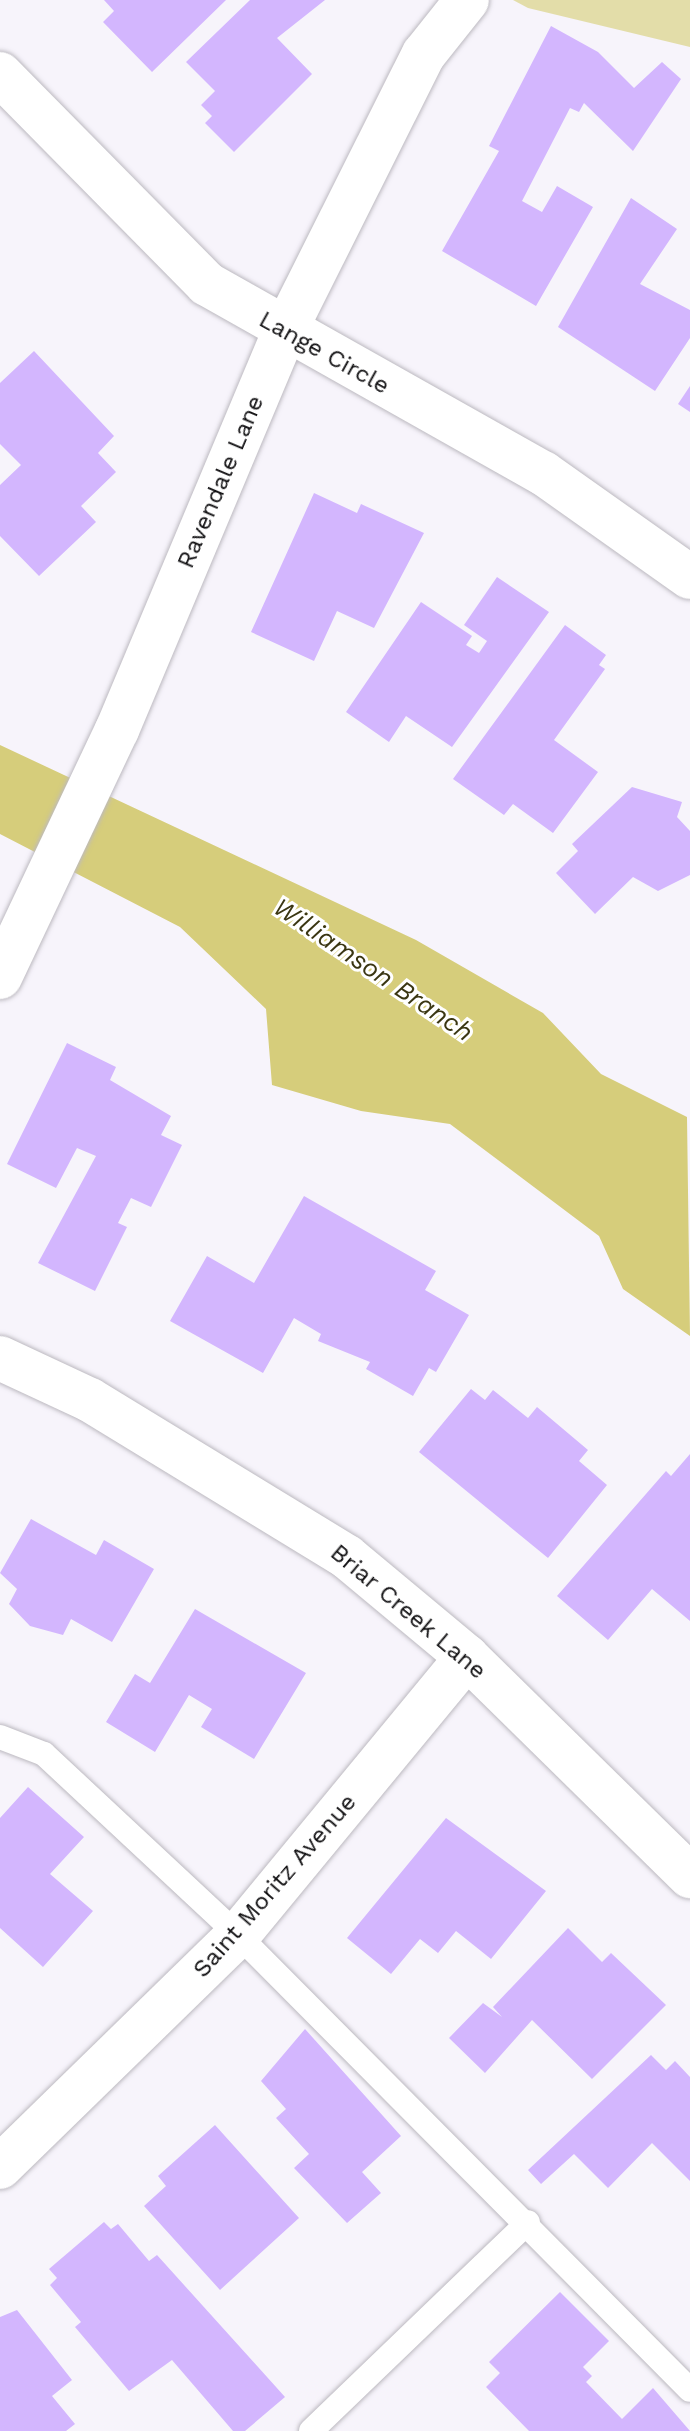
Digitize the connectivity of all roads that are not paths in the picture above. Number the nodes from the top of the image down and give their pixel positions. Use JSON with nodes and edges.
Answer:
{"nodes":[{"id":1,"x":467,"y":0,"type":"edge"},
{"id":2,"x":0,"y":74,"type":"edge"},
{"id":3,"x":284,"y":333,"type":"junction"},
{"id":4,"x":690,"y":577,"type":"edge"},
{"id":5,"x":4,"y":970,"type":"edge"},
{"id":6,"x":0,"y":1358,"type":"edge"},
{"id":7,"x":467,"y":1657,"type":"junction"},
{"id":8,"x":0,"y":1737,"type":"edge"},
{"id":9,"x":690,"y":1876,"type":"edge"},
{"id":10,"x":238,"y":1935,"type":"junction"},
{"id":11,"x":0,"y":2167,"type":"edge"},
{"id":12,"x":528,"y":2222,"type":"junction"},
{"id":13,"x":690,"y":2390,"type":"edge"},
{"id":14,"x":311,"y":2431,"type":"edge"}],
"edges":[{"from":1,"to":3,"type":"street","name":"Ravendale Lane"},
{"from":2,"to":3,"type":"street","name":"Lange Circle"},
{"from":3,"to":4,"type":"street","name":"Lange Circle"},
{"from":3,"to":5,"type":"street","name":"Ravendale Lane"},
{"from":6,"to":7,"type":"street","name":"Briar Creek Lane"},
{"from":7,"to":9,"type":"street","name":"Briar Creek Lane"},
{"from":7,"to":10,"type":"street","name":"Saint Moritz Avenue"},
{"from":8,"to":10,"type":"lane"},
{"from":10,"to":11,"type":"street","name":"Saint Moritz Avenue"},
{"from":10,"to":12,"type":"lane"},
{"from":12,"to":13,"type":"lane"},
{"from":12,"to":14,"type":"lane"}]}
